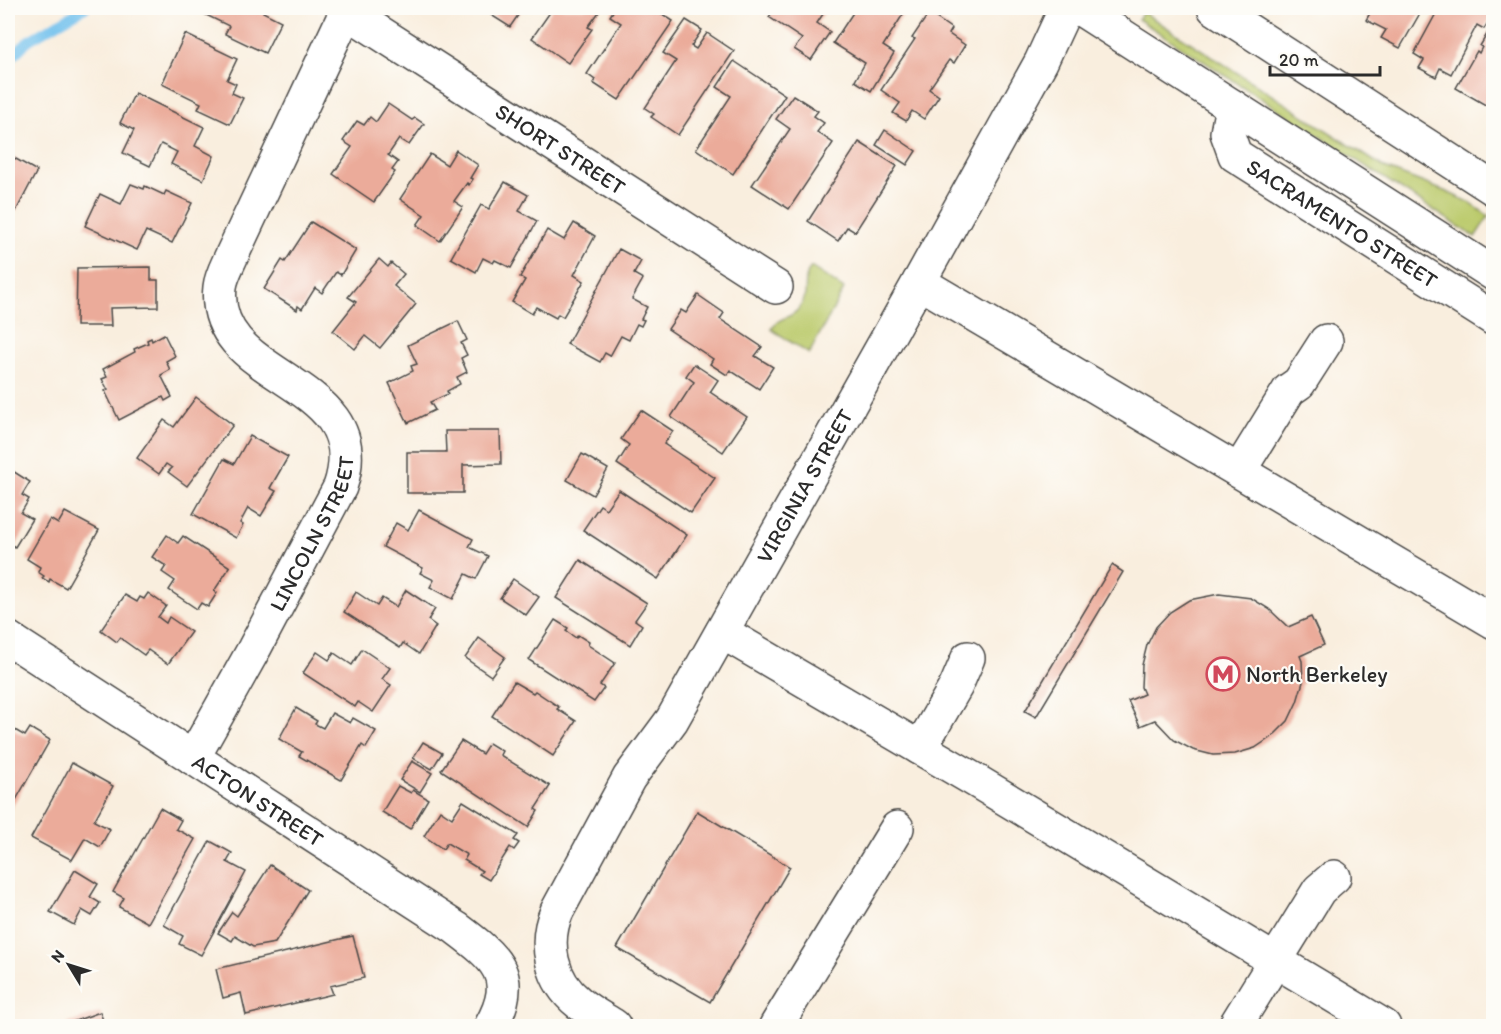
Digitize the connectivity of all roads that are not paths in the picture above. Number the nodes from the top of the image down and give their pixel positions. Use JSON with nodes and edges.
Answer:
{"nodes":[{"id":1,"x":1066,"y":8,"type":"edge"},
{"id":2,"x":1078,"y":8,"type":"edge"},
{"id":3,"x":1214,"y":8,"type":"edge"},
{"id":4,"x":347,"y":9,"type":"edge"},
{"id":5,"x":1232,"y":106,"type":"junction"},
{"id":6,"x":1494,"y":189,"type":"edge"},
{"id":7,"x":1494,"y":274,"type":"edge"},
{"id":8,"x":919,"y":282,"type":"junction"},
{"id":9,"x":776,"y":287,"type":"dead end"},
{"id":10,"x":1494,"y":319,"type":"edge"},
{"id":11,"x":1326,"y":341,"type":"dead end"},
{"id":12,"x":1239,"y":471,"type":"junction"},
{"id":13,"x":1494,"y":622,"type":"edge"},
{"id":14,"x":722,"y":632,"type":"junction"},
{"id":15,"x":8,"y":638,"type":"edge"},
{"id":16,"x":968,"y":658,"type":"dead end"},
{"id":17,"x":920,"y":748,"type":"junction"},
{"id":18,"x":193,"y":758,"type":"junction"},
{"id":19,"x":897,"y":828,"type":"dead end"},
{"id":20,"x":1334,"y":877,"type":"dead end"},
{"id":21,"x":1274,"y":961,"type":"junction"},
{"id":22,"x":491,"y":1026,"type":"edge"},
{"id":23,"x":614,"y":1026,"type":"edge"},
{"id":24,"x":776,"y":1026,"type":"edge"},
{"id":25,"x":1235,"y":1026,"type":"edge"},
{"id":26,"x":1384,"y":1026,"type":"edge"}],
"edges":[{"from":1,"to":8,"type":"street","name":"VIRGINIA STREET"},
{"from":2,"to":5,"type":"street","name":"SACRAMENTO STREET"},
{"from":3,"to":6,"type":"street"},
{"from":4,"to":9,"type":"street","name":"SHORT STREET"},
{"from":4,"to":18,"type":"street","name":"LINCOLN STREET"},
{"from":5,"to":7,"type":"street","name":"SACRAMENTO STREET"},
{"from":5,"to":10,"type":"street","name":"SACRAMENTO STREET"},
{"from":8,"to":12,"type":"street"},
{"from":8,"to":14,"type":"street","name":"VIRGINIA STREET"},
{"from":11,"to":12,"type":"street"},
{"from":12,"to":13,"type":"street"},
{"from":14,"to":17,"type":"street"},
{"from":14,"to":23,"type":"street","name":"VIRGINIA STREET"},
{"from":15,"to":18,"type":"street","name":"ACTON STREET"},
{"from":16,"to":17,"type":"street"},
{"from":17,"to":21,"type":"street"},
{"from":18,"to":22,"type":"street","name":"ACTON STREET"},
{"from":19,"to":24,"type":"street"},
{"from":20,"to":21,"type":"street"},
{"from":21,"to":25,"type":"street"},
{"from":21,"to":26,"type":"street"}]}
